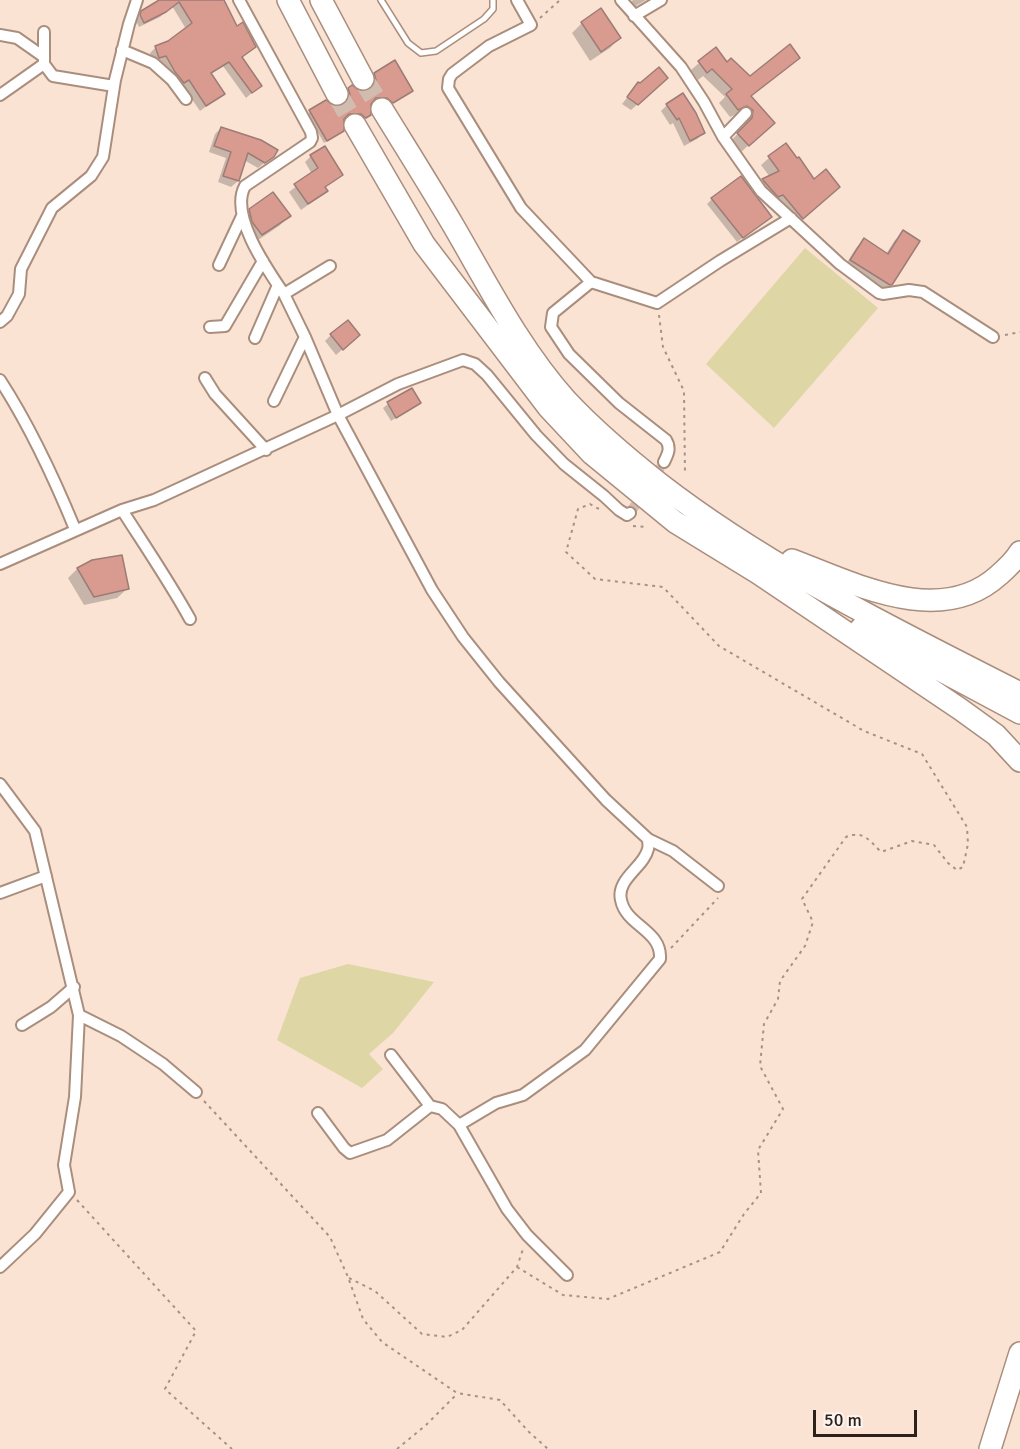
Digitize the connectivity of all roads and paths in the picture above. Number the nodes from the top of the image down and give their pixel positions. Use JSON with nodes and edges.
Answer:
{"nodes":[{"id":1,"x":137,"y":0,"type":"edge"},
{"id":2,"x":239,"y":0,"type":"edge"},
{"id":3,"x":288,"y":0,"type":"edge"},
{"id":4,"x":321,"y":0,"type":"edge"},
{"id":5,"x":381,"y":0,"type":"edge"},
{"id":6,"x":493,"y":0,"type":"edge"},
{"id":7,"x":517,"y":0,"type":"edge"},
{"id":8,"x":560,"y":0,"type":"edge"},
{"id":9,"x":621,"y":0,"type":"edge"},
{"id":10,"x":661,"y":0,"type":"edge"},
{"id":11,"x":634,"y":15,"type":"junction"},
{"id":12,"x":531,"y":25,"type":"junction"},
{"id":13,"x":44,"y":32,"type":"dead end"},
{"id":14,"x":0,"y":35,"type":"edge"},
{"id":15,"x":122,"y":50,"type":"junction"},
{"id":16,"x":44,"y":61,"type":"junction"},
{"id":17,"x":363,"y":79,"type":"tunnel mouth"},
{"id":18,"x":114,"y":86,"type":"junction"},
{"id":19,"x":337,"y":94,"type":"tunnel mouth"},
{"id":20,"x":0,"y":95,"type":"edge"},
{"id":21,"x":186,"y":99,"type":"dead end"},
{"id":22,"x":382,"y":109,"type":"tunnel mouth"},
{"id":23,"x":746,"y":113,"type":"dead end"},
{"id":24,"x":355,"y":125,"type":"tunnel mouth"},
{"id":25,"x":723,"y":137,"type":"junction"},
{"id":26,"x":242,"y":216,"type":"junction"},
{"id":27,"x":791,"y":218,"type":"junction"},
{"id":28,"x":263,"y":261,"type":"junction"},
{"id":29,"x":219,"y":265,"type":"dead end"},
{"id":30,"x":330,"y":266,"type":"dead end"},
{"id":31,"x":591,"y":282,"type":"junction"},
{"id":32,"x":281,"y":289,"type":"junction"},
{"id":33,"x":657,"y":303,"type":"junction"},
{"id":34,"x":0,"y":322,"type":"edge"},
{"id":35,"x":210,"y":327,"type":"dead end"},
{"id":36,"x":1020,"y":333,"type":"edge"},
{"id":37,"x":305,"y":337,"type":"junction"},
{"id":38,"x":993,"y":337,"type":"joint"},
{"id":39,"x":255,"y":338,"type":"dead end"},
{"id":40,"x":205,"y":378,"type":"dead end"},
{"id":41,"x":0,"y":380,"type":"edge"},
{"id":42,"x":274,"y":400,"type":"dead end"},
{"id":43,"x":338,"y":415,"type":"junction"},
{"id":44,"x":266,"y":450,"type":"junction"},
{"id":45,"x":664,"y":462,"type":"tunnel mouth"},
{"id":46,"x":685,"y":475,"type":"dead end"},
{"id":47,"x":122,"y":510,"type":"junction"},
{"id":48,"x":630,"y":513,"type":"dead end"},
{"id":49,"x":607,"y":514,"type":"dead end"},
{"id":50,"x":624,"y":525,"type":"dead end"},
{"id":51,"x":648,"y":527,"type":"dead end"},
{"id":52,"x":75,"y":529,"type":"junction"},
{"id":53,"x":740,"y":542,"type":"junction"},
{"id":54,"x":1020,"y":552,"type":"edge"},
{"id":55,"x":0,"y":564,"type":"edge"},
{"id":56,"x":758,"y":573,"type":"junction"},
{"id":57,"x":190,"y":619,"type":"dead end"},
{"id":58,"x":1020,"y":693,"type":"edge"},
{"id":59,"x":1020,"y":713,"type":"edge"},
{"id":60,"x":1020,"y":761,"type":"edge"},
{"id":61,"x":0,"y":784,"type":"edge"},
{"id":62,"x":648,"y":839,"type":"junction"},
{"id":63,"x":46,"y":876,"type":"junction"},
{"id":64,"x":718,"y":886,"type":"joint"},
{"id":65,"x":0,"y":893,"type":"edge"},
{"id":66,"x":660,"y":959,"type":"junction"},
{"id":67,"x":74,"y":987,"type":"junction"},
{"id":68,"x":79,"y":1015,"type":"junction"},
{"id":69,"x":22,"y":1025,"type":"dead end"},
{"id":70,"x":392,"y":1055,"type":"dead end"},
{"id":71,"x":196,"y":1092,"type":"joint"},
{"id":72,"x":430,"y":1106,"type":"junction"},
{"id":73,"x":318,"y":1113,"type":"dead end"},
{"id":74,"x":459,"y":1125,"type":"junction"},
{"id":75,"x":69,"y":1192,"type":"junction"},
{"id":76,"x":527,"y":1235,"type":"junction"},
{"id":77,"x":0,"y":1267,"type":"edge"},
{"id":78,"x":517,"y":1267,"type":"junction"},
{"id":79,"x":567,"y":1275,"type":"dead end"},
{"id":80,"x":348,"y":1277,"type":"junction"},
{"id":81,"x":1020,"y":1353,"type":"edge"},
{"id":82,"x":457,"y":1393,"type":"junction"},
{"id":83,"x":232,"y":1449,"type":"edge"},
{"id":84,"x":397,"y":1449,"type":"edge"},
{"id":85,"x":548,"y":1449,"type":"edge"},
{"id":86,"x":990,"y":1449,"type":"edge"}],
"edges":[{"from":1,"to":15,"type":"street"},
{"from":2,"to":26,"type":"street"},
{"from":3,"to":19,"type":"highway"},
{"from":4,"to":17,"type":"highway"},
{"from":5,"to":6,"type":"lane"},
{"from":7,"to":12,"type":"street"},
{"from":8,"to":12,"type":"path"},
{"from":9,"to":11,"type":"street"},
{"from":10,"to":11,"type":"street"},
{"from":11,"to":25,"type":"street"},
{"from":12,"to":31,"type":"street"},
{"from":13,"to":16,"type":"street"},
{"from":14,"to":16,"type":"street"},
{"from":15,"to":18,"type":"street"},
{"from":15,"to":21,"type":"street"},
{"from":16,"to":18,"type":"street"},
{"from":16,"to":20,"type":"street"},
{"from":18,"to":34,"type":"street"},
{"from":22,"to":53,"type":"highway"},
{"from":23,"to":25,"type":"street"},
{"from":24,"to":56,"type":"highway"},
{"from":25,"to":27,"type":"street"},
{"from":26,"to":28,"type":"street"},
{"from":26,"to":29,"type":"street"},
{"from":27,"to":33,"type":"street"},
{"from":27,"to":38,"type":"street"},
{"from":28,"to":32,"type":"street"},
{"from":28,"to":35,"type":"street"},
{"from":30,"to":32,"type":"street"},
{"from":31,"to":33,"type":"street"},
{"from":31,"to":45,"type":"street"},
{"from":32,"to":37,"type":"street"},
{"from":32,"to":39,"type":"street"},
{"from":33,"to":46,"type":"path"},
{"from":36,"to":38,"type":"path"},
{"from":37,"to":42,"type":"street"},
{"from":37,"to":43,"type":"street"},
{"from":40,"to":44,"type":"street"},
{"from":41,"to":52,"type":"street"},
{"from":43,"to":44,"type":"street"},
{"from":43,"to":48,"type":"street"},
{"from":43,"to":62,"type":"street"},
{"from":44,"to":47,"type":"street"},
{"from":47,"to":52,"type":"street"},
{"from":47,"to":57,"type":"street"},
{"from":49,"to":78,"type":"path"},
{"from":50,"to":51,"type":"path"},
{"from":52,"to":55,"type":"street"},
{"from":53,"to":54,"type":"highway"},
{"from":53,"to":58,"type":"highway"},
{"from":56,"to":59,"type":"highway"},
{"from":56,"to":60,"type":"highway"},
{"from":61,"to":63,"type":"street"},
{"from":62,"to":64,"type":"street"},
{"from":62,"to":66,"type":"street"},
{"from":63,"to":65,"type":"street"},
{"from":63,"to":67,"type":"street"},
{"from":64,"to":66,"type":"path"},
{"from":66,"to":74,"type":"street"},
{"from":67,"to":68,"type":"street"},
{"from":67,"to":69,"type":"street"},
{"from":68,"to":71,"type":"street"},
{"from":68,"to":75,"type":"street"},
{"from":70,"to":72,"type":"street"},
{"from":71,"to":80,"type":"path"},
{"from":72,"to":73,"type":"street"},
{"from":72,"to":74,"type":"street"},
{"from":74,"to":76,"type":"street"},
{"from":75,"to":77,"type":"street"},
{"from":75,"to":83,"type":"path"},
{"from":76,"to":78,"type":"path"},
{"from":76,"to":79,"type":"street"},
{"from":78,"to":80,"type":"path"},
{"from":80,"to":82,"type":"path"},
{"from":81,"to":86,"type":"highway"},
{"from":82,"to":84,"type":"path"},
{"from":82,"to":85,"type":"path"}]}
